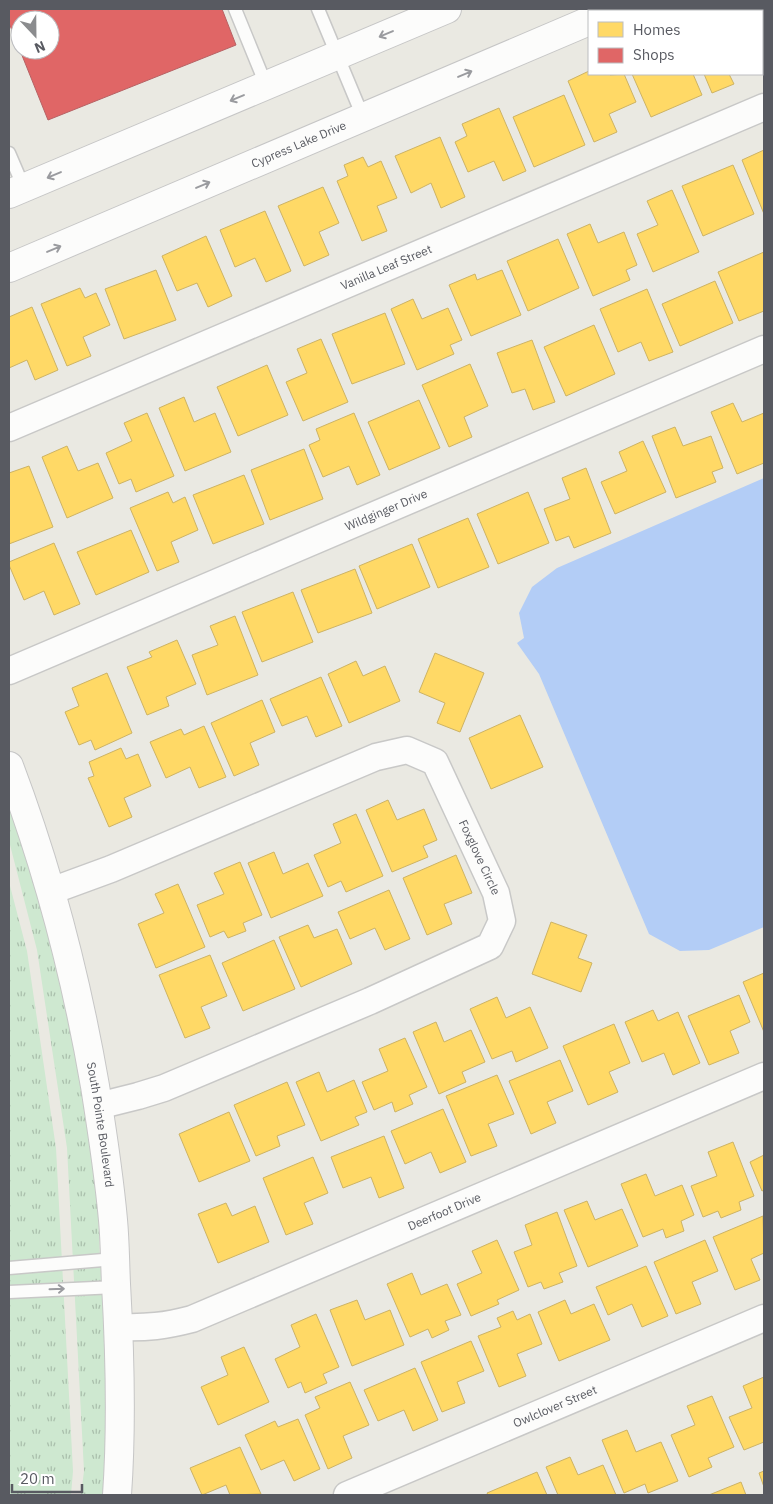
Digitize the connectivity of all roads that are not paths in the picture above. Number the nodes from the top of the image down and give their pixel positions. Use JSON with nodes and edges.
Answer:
{"nodes":[{"id":1,"x":235,"y":9,"type":"edge"},
{"id":2,"x":318,"y":9,"type":"edge"},
{"id":3,"x":447,"y":9,"type":"edge"},
{"id":4,"x":409,"y":16,"type":"edge"},
{"id":5,"x":588,"y":21,"type":"edge"},
{"id":6,"x":337,"y":55,"type":"junction"},
{"id":7,"x":266,"y":85,"type":"junction"},
{"id":8,"x":764,"y":107,"type":"edge"},
{"id":9,"x":363,"y":117,"type":"junction"},
{"id":10,"x":9,"y":153,"type":"edge"},
{"id":11,"x":16,"y":191,"type":"edge"},
{"id":12,"x":9,"y":268,"type":"edge"},
{"id":13,"x":764,"y":349,"type":"edge"},
{"id":14,"x":9,"y":428,"type":"edge"},
{"id":15,"x":9,"y":670,"type":"edge"},
{"id":16,"x":9,"y":766,"type":"edge"},
{"id":17,"x":51,"y":891,"type":"junction"},
{"id":18,"x":764,"y":1076,"type":"edge"},
{"id":19,"x":98,"y":1106,"type":"junction"},
{"id":20,"x":115,"y":1259,"type":"junction"},
{"id":21,"x":9,"y":1268,"type":"edge"},
{"id":22,"x":116,"y":1287,"type":"junction"},
{"id":23,"x":9,"y":1292,"type":"edge"},
{"id":24,"x":764,"y":1318,"type":"edge"},
{"id":25,"x":119,"y":1327,"type":"junction"},
{"id":26,"x":117,"y":1495,"type":"edge"},
{"id":27,"x":347,"y":1495,"type":"edge"}],
"edges":[{"from":1,"to":7,"type":"lane"},
{"from":2,"to":6,"type":"lane"},
{"from":3,"to":4,"type":"main road"},
{"from":4,"to":6,"type":"main road","one_way":true},
{"from":9,"to":5,"type":"main road","name":"Cypress Lake Drive","one_way":true},
{"from":6,"to":7,"type":"main road"},
{"from":6,"to":9,"type":"lane"},
{"from":7,"to":11,"type":"main road","one_way":true},
{"from":8,"to":14,"type":"street","name":"Vanilla Leaf Street"},
{"from":12,"to":9,"type":"main road","name":"Cypress Lake Drive","one_way":true},
{"from":10,"to":11,"type":"lane"},
{"from":13,"to":15,"type":"street","name":"Wildginger Drive"},
{"from":16,"to":17,"type":"main road","name":"South Pointe Boulevard"},
{"from":17,"to":19,"type":"main road","name":"South Pointe Boulevard"},
{"from":17,"to":19,"type":"street","name":"Foxglove Circle"},
{"from":18,"to":25,"type":"street","name":"Deerfoot Drive"},
{"from":19,"to":20,"type":"main road","name":"South Pointe Boulevard"},
{"from":20,"to":21,"type":"lane"},
{"from":20,"to":22,"type":"main road","name":"South Pointe Boulevard"},
{"from":23,"to":22,"type":"lane","one_way":true},
{"from":22,"to":25,"type":"main road","name":"South Pointe Boulevard"},
{"from":24,"to":27,"type":"street","name":"Owlclover Street"},
{"from":25,"to":26,"type":"main road","name":"South Pointe Boulevard"}]}
